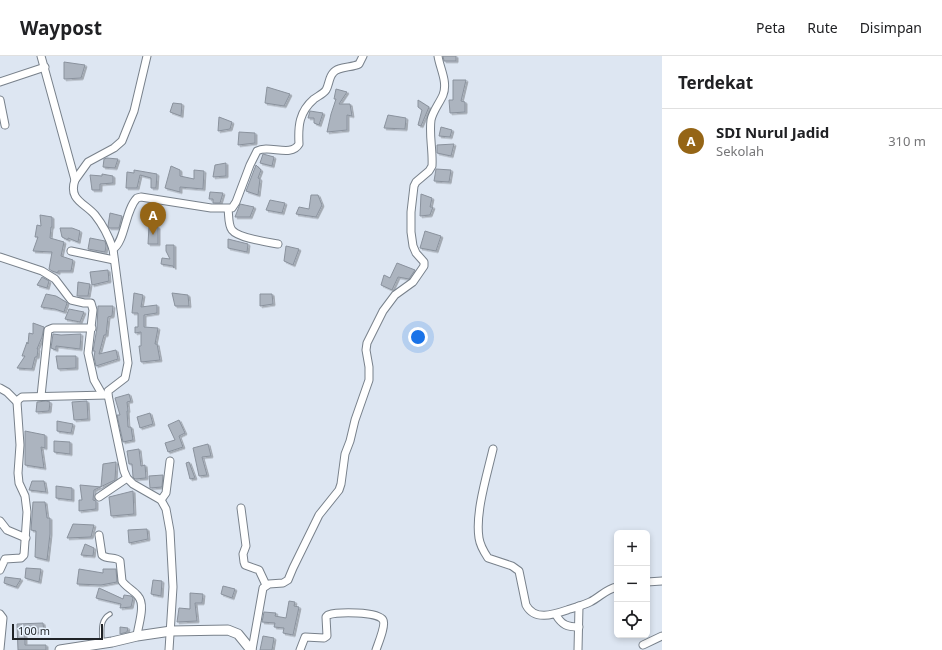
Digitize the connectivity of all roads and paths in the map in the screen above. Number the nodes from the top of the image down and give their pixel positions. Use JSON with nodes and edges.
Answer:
{"nodes":[{"id":1,"x":41,"y":56,"type":"edge"},
{"id":2,"x":147,"y":56,"type":"edge"},
{"id":3,"x":363,"y":56,"type":"edge"},
{"id":4,"x":438,"y":56,"type":"edge"},
{"id":5,"x":45,"y":67,"type":"junction"},
{"id":6,"x":0,"y":82,"type":"edge"},
{"id":7,"x":0,"y":100,"type":"edge"},
{"id":8,"x":5,"y":125,"type":"dead end"},
{"id":9,"x":75,"y":180,"type":"junction"},
{"id":10,"x":228,"y":208,"type":"junction"},
{"id":11,"x":278,"y":244,"type":"dead end"},
{"id":12,"x":113,"y":249,"type":"junction"},
{"id":13,"x":71,"y":251,"type":"dead end"},
{"id":14,"x":0,"y":257,"type":"edge"},
{"id":15,"x":114,"y":260,"type":"junction"},
{"id":16,"x":92,"y":328,"type":"junction"},
{"id":17,"x":0,"y":388,"type":"edge"},
{"id":18,"x":105,"y":395,"type":"junction"},
{"id":19,"x":41,"y":396,"type":"junction"},
{"id":20,"x":17,"y":402,"type":"junction"},
{"id":21,"x":492,"y":450,"type":"dead end"},
{"id":22,"x":170,"y":461,"type":"dead end"},
{"id":23,"x":127,"y":478,"type":"junction"},
{"id":24,"x":99,"y":497,"type":"dead end"},
{"id":25,"x":161,"y":500,"type":"junction"},
{"id":26,"x":241,"y":508,"type":"dead end"},
{"id":27,"x":0,"y":521,"type":"edge"},
{"id":28,"x":98,"y":535,"type":"dead end"},
{"id":29,"x":26,"y":538,"type":"junction"},
{"id":30,"x":0,"y":570,"type":"edge"},
{"id":31,"x":662,"y":581,"type":"edge"},
{"id":32,"x":650,"y":582,"type":"edge"},
{"id":33,"x":266,"y":585,"type":"junction"},
{"id":34,"x":614,"y":588,"type":"edge"},
{"id":35,"x":579,"y":606,"type":"junction"},
{"id":36,"x":0,"y":614,"type":"edge"},
{"id":37,"x":110,"y":614,"type":"dead end"},
{"id":38,"x":556,"y":615,"type":"junction"},
{"id":39,"x":579,"y":627,"type":"junction"},
{"id":40,"x":170,"y":632,"type":"junction"},
{"id":41,"x":137,"y":636,"type":"junction"},
{"id":42,"x":662,"y":636,"type":"edge"},
{"id":43,"x":102,"y":643,"type":"junction"},
{"id":44,"x":642,"y":645,"type":"dead end"},
{"id":45,"x":0,"y":649,"type":"edge"},
{"id":46,"x":63,"y":650,"type":"edge"},
{"id":47,"x":170,"y":650,"type":"edge"},
{"id":48,"x":252,"y":650,"type":"edge"},
{"id":49,"x":300,"y":650,"type":"edge"},
{"id":50,"x":376,"y":650,"type":"edge"},
{"id":51,"x":578,"y":650,"type":"edge"}],
"edges":[{"from":1,"to":5,"type":"street"},
{"from":2,"to":9,"type":"street"},
{"from":3,"to":10,"type":"street"},
{"from":4,"to":33,"type":"street"},
{"from":5,"to":6,"type":"street"},
{"from":5,"to":9,"type":"street"},
{"from":7,"to":8,"type":"street"},
{"from":9,"to":12,"type":"street"},
{"from":10,"to":11,"type":"street"},
{"from":10,"to":12,"type":"street"},
{"from":12,"to":15,"type":"street"},
{"from":13,"to":15,"type":"street"},
{"from":14,"to":16,"type":"street"},
{"from":15,"to":18,"type":"street"},
{"from":16,"to":18,"type":"street"},
{"from":16,"to":19,"type":"street"},
{"from":17,"to":20,"type":"street"},
{"from":18,"to":19,"type":"street"},
{"from":18,"to":23,"type":"street"},
{"from":19,"to":20,"type":"street"},
{"from":20,"to":29,"type":"street"},
{"from":21,"to":38,"type":"street"},
{"from":22,"to":25,"type":"street"},
{"from":23,"to":24,"type":"street"},
{"from":23,"to":25,"type":"street"},
{"from":25,"to":40,"type":"street"},
{"from":26,"to":33,"type":"street"},
{"from":27,"to":29,"type":"street"},
{"from":28,"to":41,"type":"street"},
{"from":29,"to":30,"type":"street"},
{"from":31,"to":32,"type":"street"},
{"from":33,"to":48,"type":"street"},
{"from":34,"to":35,"type":"street"},
{"from":35,"to":38,"type":"street"},
{"from":35,"to":39,"type":"street"},
{"from":36,"to":45,"type":"street"},
{"from":37,"to":43,"type":"lane"},
{"from":38,"to":39,"type":"street"},
{"from":39,"to":51,"type":"street"},
{"from":40,"to":41,"type":"street"},
{"from":40,"to":47,"type":"street"},
{"from":40,"to":48,"type":"street"},
{"from":41,"to":43,"type":"street"},
{"from":42,"to":44,"type":"street"},
{"from":43,"to":46,"type":"street"},
{"from":49,"to":50,"type":"street"}]}
